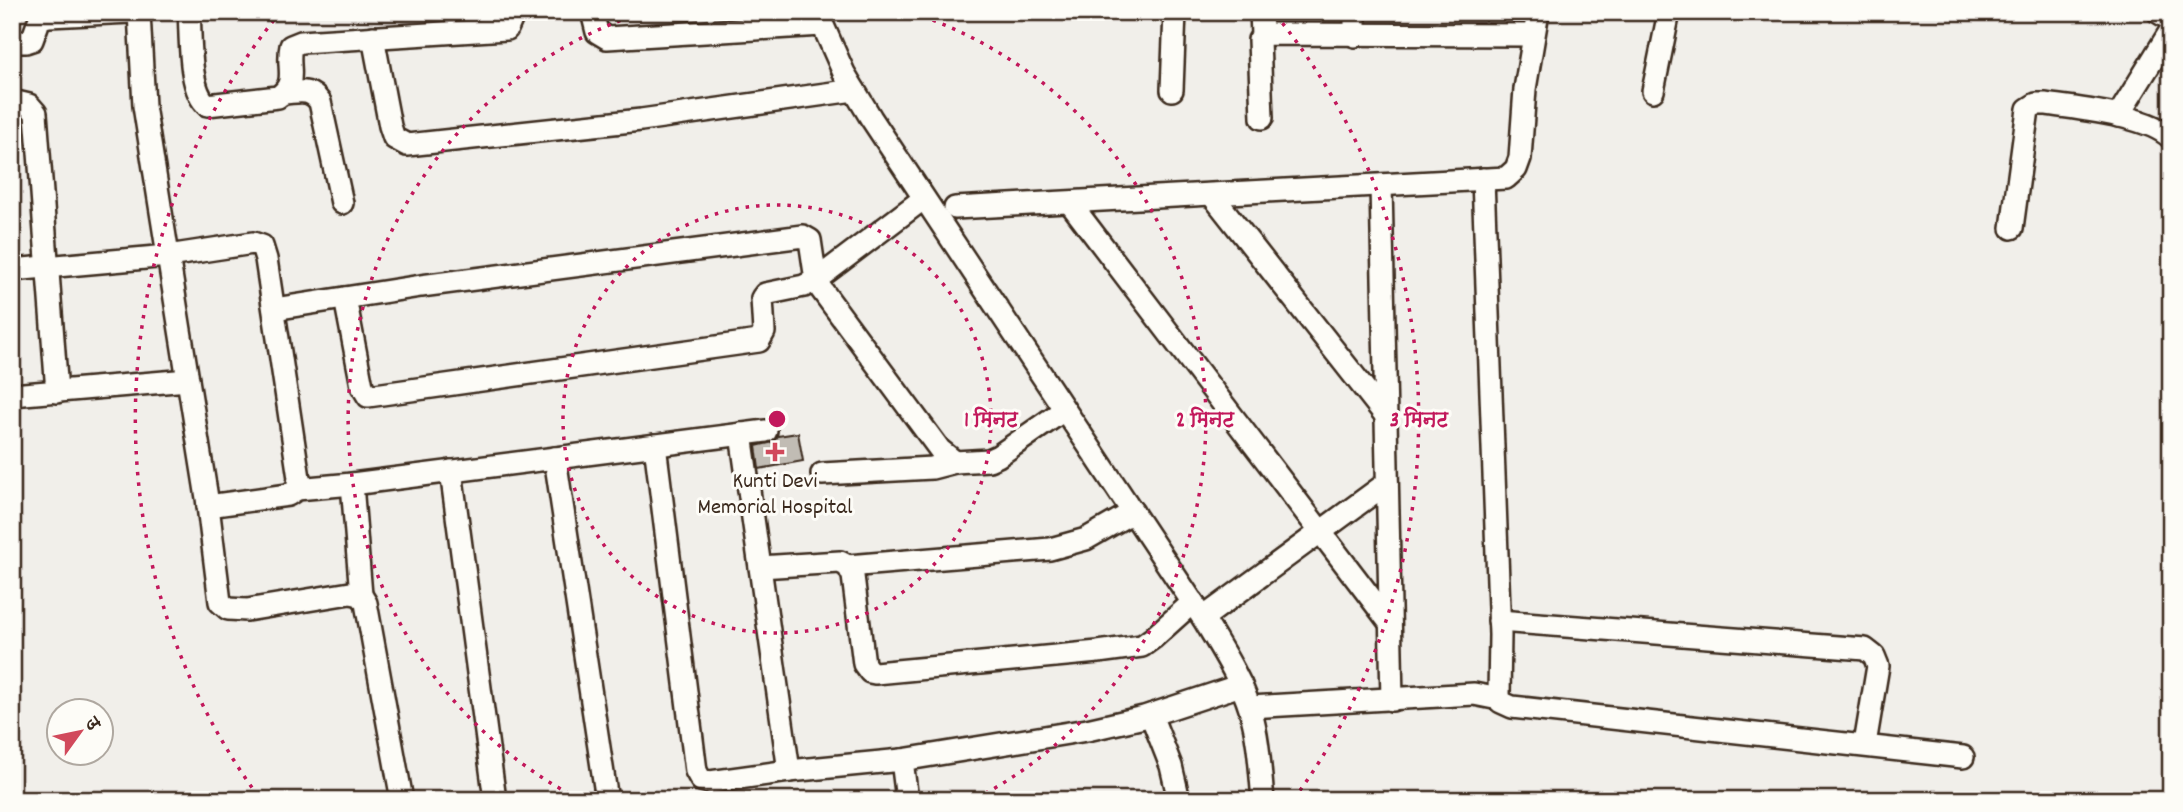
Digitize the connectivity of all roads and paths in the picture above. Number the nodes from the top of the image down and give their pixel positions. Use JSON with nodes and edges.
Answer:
{"nodes":[{"id":1,"x":131,"y":12,"type":"edge"},
{"id":2,"x":139,"y":12,"type":"edge"},
{"id":3,"x":189,"y":12,"type":"edge"},
{"id":4,"x":510,"y":12,"type":"edge"},
{"id":5,"x":592,"y":12,"type":"edge"},
{"id":6,"x":1175,"y":12,"type":"edge"},
{"id":7,"x":1261,"y":12,"type":"edge"},
{"id":8,"x":1355,"y":12,"type":"edge"},
{"id":9,"x":1538,"y":12,"type":"edge"},
{"id":10,"x":1669,"y":12,"type":"edge"},
{"id":11,"x":2158,"y":12,"type":"edge"},
{"id":12,"x":820,"y":19,"type":"edge"},
{"id":13,"x":2171,"y":20,"type":"edge"},
{"id":14,"x":2171,"y":30,"type":"edge"},
{"id":15,"x":1262,"y":35,"type":"junction"},
{"id":16,"x":1533,"y":35,"type":"junction"},
{"id":17,"x":1355,"y":36,"type":"junction"},
{"id":18,"x":373,"y":37,"type":"junction"},
{"id":19,"x":12,"y":42,"type":"edge"},
{"id":20,"x":854,"y":90,"type":"junction"},
{"id":21,"x":1172,"y":90,"type":"dead end"},
{"id":22,"x":1653,"y":91,"type":"dead end"},
{"id":23,"x":284,"y":93,"type":"junction"},
{"id":24,"x":12,"y":101,"type":"edge"},
{"id":25,"x":2118,"y":116,"type":"junction"},
{"id":26,"x":1262,"y":118,"type":"dead end"},
{"id":27,"x":2171,"y":138,"type":"edge"},
{"id":28,"x":1483,"y":179,"type":"junction"},
{"id":29,"x":1381,"y":185,"type":"junction"},
{"id":30,"x":1212,"y":195,"type":"junction"},
{"id":31,"x":923,"y":199,"type":"junction"},
{"id":32,"x":342,"y":203,"type":"dead end"},
{"id":33,"x":1070,"y":203,"type":"junction"},
{"id":34,"x":955,"y":208,"type":"dead end"},
{"id":35,"x":2012,"y":228,"type":"dead end"},
{"id":36,"x":168,"y":256,"type":"junction"},
{"id":37,"x":46,"y":267,"type":"junction"},
{"id":38,"x":12,"y":270,"type":"edge"},
{"id":39,"x":816,"y":280,"type":"junction"},
{"id":40,"x":345,"y":298,"type":"junction"},
{"id":41,"x":274,"y":309,"type":"junction"},
{"id":42,"x":188,"y":380,"type":"junction"},
{"id":43,"x":57,"y":392,"type":"junction"},
{"id":44,"x":12,"y":395,"type":"edge"},
{"id":45,"x":1064,"y":410,"type":"junction"},
{"id":46,"x":1386,"y":416,"type":"junction"},
{"id":47,"x":766,"y":431,"type":"dead end"},
{"id":48,"x":741,"y":434,"type":"junction"},
{"id":49,"x":655,"y":445,"type":"junction"},
{"id":50,"x":555,"y":458,"type":"junction"},
{"id":51,"x":956,"y":462,"type":"junction"},
{"id":52,"x":451,"y":471,"type":"junction"},
{"id":53,"x":822,"y":474,"type":"dead end"},
{"id":54,"x":1387,"y":483,"type":"junction"},
{"id":55,"x":352,"y":484,"type":"junction"},
{"id":56,"x":297,"y":489,"type":"junction"},
{"id":57,"x":208,"y":506,"type":"junction"},
{"id":58,"x":1133,"y":512,"type":"junction"},
{"id":59,"x":1321,"y":532,"type":"junction"},
{"id":60,"x":848,"y":565,"type":"junction"},
{"id":61,"x":760,"y":567,"type":"junction"},
{"id":62,"x":361,"y":595,"type":"junction"},
{"id":63,"x":1198,"y":610,"type":"junction"},
{"id":64,"x":1499,"y":621,"type":"junction"},
{"id":65,"x":1390,"y":623,"type":"junction"},
{"id":66,"x":1241,"y":685,"type":"junction"},
{"id":67,"x":1499,"y":699,"type":"junction"},
{"id":68,"x":1392,"y":700,"type":"junction"},
{"id":69,"x":1250,"y":707,"type":"junction"},
{"id":70,"x":1151,"y":715,"type":"junction"},
{"id":71,"x":1865,"y":744,"type":"junction"},
{"id":72,"x":1963,"y":757,"type":"dead end"},
{"id":73,"x":902,"y":760,"type":"junction"},
{"id":74,"x":789,"y":771,"type":"junction"},
{"id":75,"x":402,"y":800,"type":"edge"},
{"id":76,"x":495,"y":800,"type":"edge"},
{"id":77,"x":607,"y":800,"type":"edge"},
{"id":78,"x":907,"y":800,"type":"edge"},
{"id":79,"x":1179,"y":800,"type":"edge"},
{"id":80,"x":1263,"y":800,"type":"edge"}],
"edges":[{"from":1,"to":19,"type":"street"},
{"from":2,"to":36,"type":"street"},
{"from":3,"to":23,"type":"street"},
{"from":4,"to":18,"type":"street"},
{"from":5,"to":12,"type":"street"},
{"from":6,"to":21,"type":"street"},
{"from":7,"to":15,"type":"street"},
{"from":8,"to":17,"type":"street"},
{"from":9,"to":16,"type":"street"},
{"from":10,"to":22,"type":"street"},
{"from":11,"to":13,"type":"street"},
{"from":12,"to":20,"type":"street"},
{"from":14,"to":25,"type":"street"},
{"from":15,"to":17,"type":"street"},
{"from":15,"to":26,"type":"street"},
{"from":16,"to":17,"type":"street"},
{"from":16,"to":28,"type":"street"},
{"from":18,"to":20,"type":"street"},
{"from":18,"to":23,"type":"street"},
{"from":20,"to":31,"type":"street"},
{"from":23,"to":32,"type":"street"},
{"from":24,"to":37,"type":"street"},
{"from":25,"to":27,"type":"street"},
{"from":25,"to":35,"type":"street"},
{"from":28,"to":29,"type":"street"},
{"from":28,"to":64,"type":"street"},
{"from":29,"to":30,"type":"street"},
{"from":29,"to":46,"type":"street"},
{"from":30,"to":33,"type":"street"},
{"from":30,"to":46,"type":"street"},
{"from":31,"to":39,"type":"street"},
{"from":31,"to":45,"type":"street"},
{"from":33,"to":34,"type":"street"},
{"from":33,"to":59,"type":"street"},
{"from":36,"to":37,"type":"street"},
{"from":36,"to":41,"type":"street"},
{"from":36,"to":42,"type":"street"},
{"from":37,"to":38,"type":"street"},
{"from":37,"to":43,"type":"street"},
{"from":39,"to":40,"type":"street"},
{"from":39,"to":40,"type":"street"},
{"from":39,"to":51,"type":"street"},
{"from":40,"to":41,"type":"street"},
{"from":41,"to":56,"type":"street"},
{"from":42,"to":43,"type":"street"},
{"from":42,"to":57,"type":"street"},
{"from":43,"to":44,"type":"street"},
{"from":45,"to":51,"type":"street"},
{"from":45,"to":58,"type":"street"},
{"from":46,"to":54,"type":"street"},
{"from":47,"to":48,"type":"street"},
{"from":48,"to":49,"type":"street"},
{"from":48,"to":61,"type":"street"},
{"from":49,"to":50,"type":"street"},
{"from":49,"to":74,"type":"street"},
{"from":50,"to":52,"type":"street"},
{"from":50,"to":77,"type":"street"},
{"from":51,"to":53,"type":"street"},
{"from":52,"to":55,"type":"street"},
{"from":52,"to":76,"type":"street"},
{"from":54,"to":59,"type":"street"},
{"from":54,"to":65,"type":"street"},
{"from":55,"to":56,"type":"street"},
{"from":55,"to":62,"type":"street"},
{"from":56,"to":57,"type":"street"},
{"from":57,"to":62,"type":"street"},
{"from":58,"to":60,"type":"street"},
{"from":58,"to":63,"type":"street"},
{"from":59,"to":63,"type":"street"},
{"from":59,"to":65,"type":"street"},
{"from":60,"to":61,"type":"street"},
{"from":60,"to":63,"type":"street"},
{"from":61,"to":74,"type":"street"},
{"from":62,"to":75,"type":"street"},
{"from":63,"to":66,"type":"street"},
{"from":64,"to":67,"type":"street"},
{"from":64,"to":71,"type":"street"},
{"from":65,"to":68,"type":"street"},
{"from":66,"to":69,"type":"street"},
{"from":66,"to":70,"type":"street"},
{"from":67,"to":68,"type":"street"},
{"from":67,"to":71,"type":"street"},
{"from":68,"to":69,"type":"street"},
{"from":69,"to":80,"type":"street"},
{"from":70,"to":73,"type":"street"},
{"from":70,"to":79,"type":"street"},
{"from":71,"to":72,"type":"street"},
{"from":73,"to":74,"type":"street"},
{"from":73,"to":78,"type":"street"}]}
